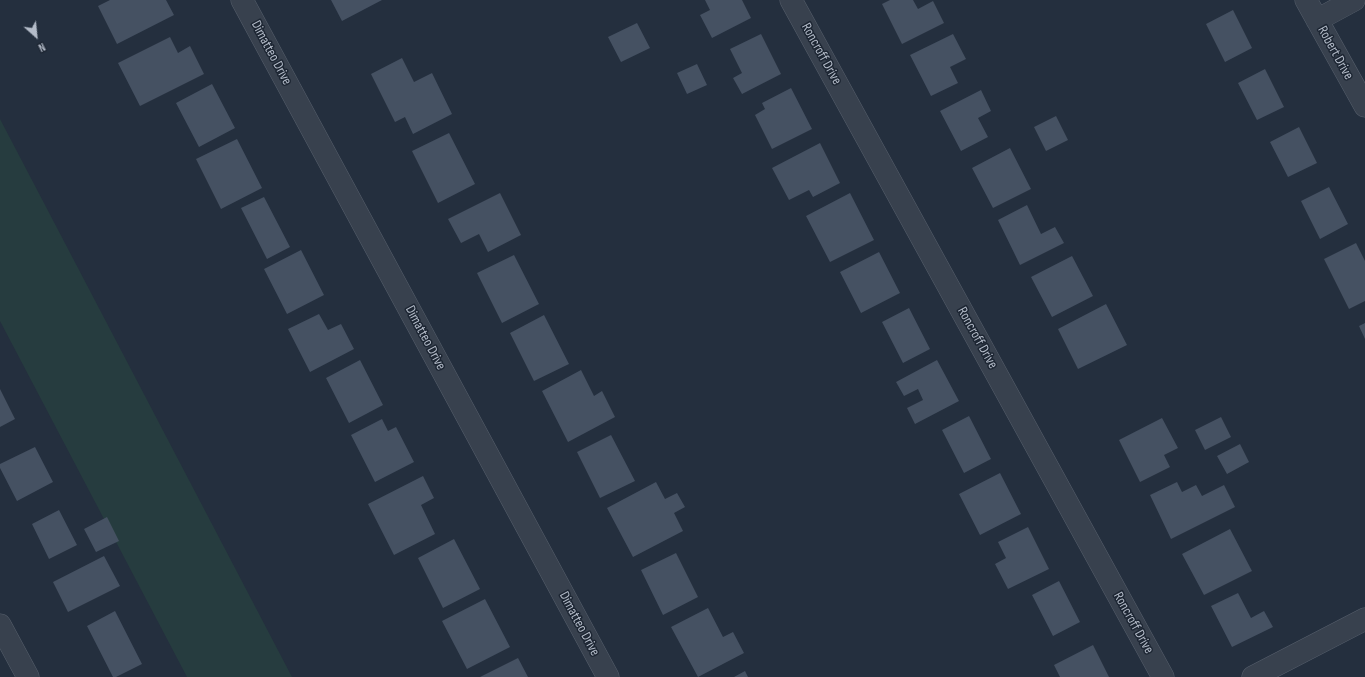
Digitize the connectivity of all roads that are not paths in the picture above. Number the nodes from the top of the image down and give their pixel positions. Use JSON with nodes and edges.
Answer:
{"nodes":[{"id":1,"x":242,"y":0,"type":"edge"},
{"id":2,"x":791,"y":0,"type":"edge"},
{"id":3,"x":1306,"y":0,"type":"edge"},
{"id":4,"x":1354,"y":0,"type":"edge"},
{"id":5,"x":1317,"y":20,"type":"junction"},
{"id":6,"x":1365,"y":106,"type":"edge"},
{"id":7,"x":1365,"y":619,"type":"edge"},
{"id":8,"x":0,"y":625,"type":"edge"},
{"id":9,"x":28,"y":677,"type":"edge"},
{"id":10,"x":608,"y":677,"type":"edge"},
{"id":11,"x":1163,"y":677,"type":"edge"},
{"id":12,"x":1253,"y":677,"type":"edge"}],
"edges":[{"from":1,"to":10,"type":"street","name":"Dimatteo Drive"},
{"from":2,"to":11,"type":"street","name":"Roncroff Drive"},
{"from":3,"to":5,"type":"street","name":"Robert Drive"},
{"from":4,"to":5,"type":"street"},
{"from":5,"to":6,"type":"street","name":"Robert Drive"},
{"from":7,"to":12,"type":"street"},
{"from":8,"to":9,"type":"street"}]}
